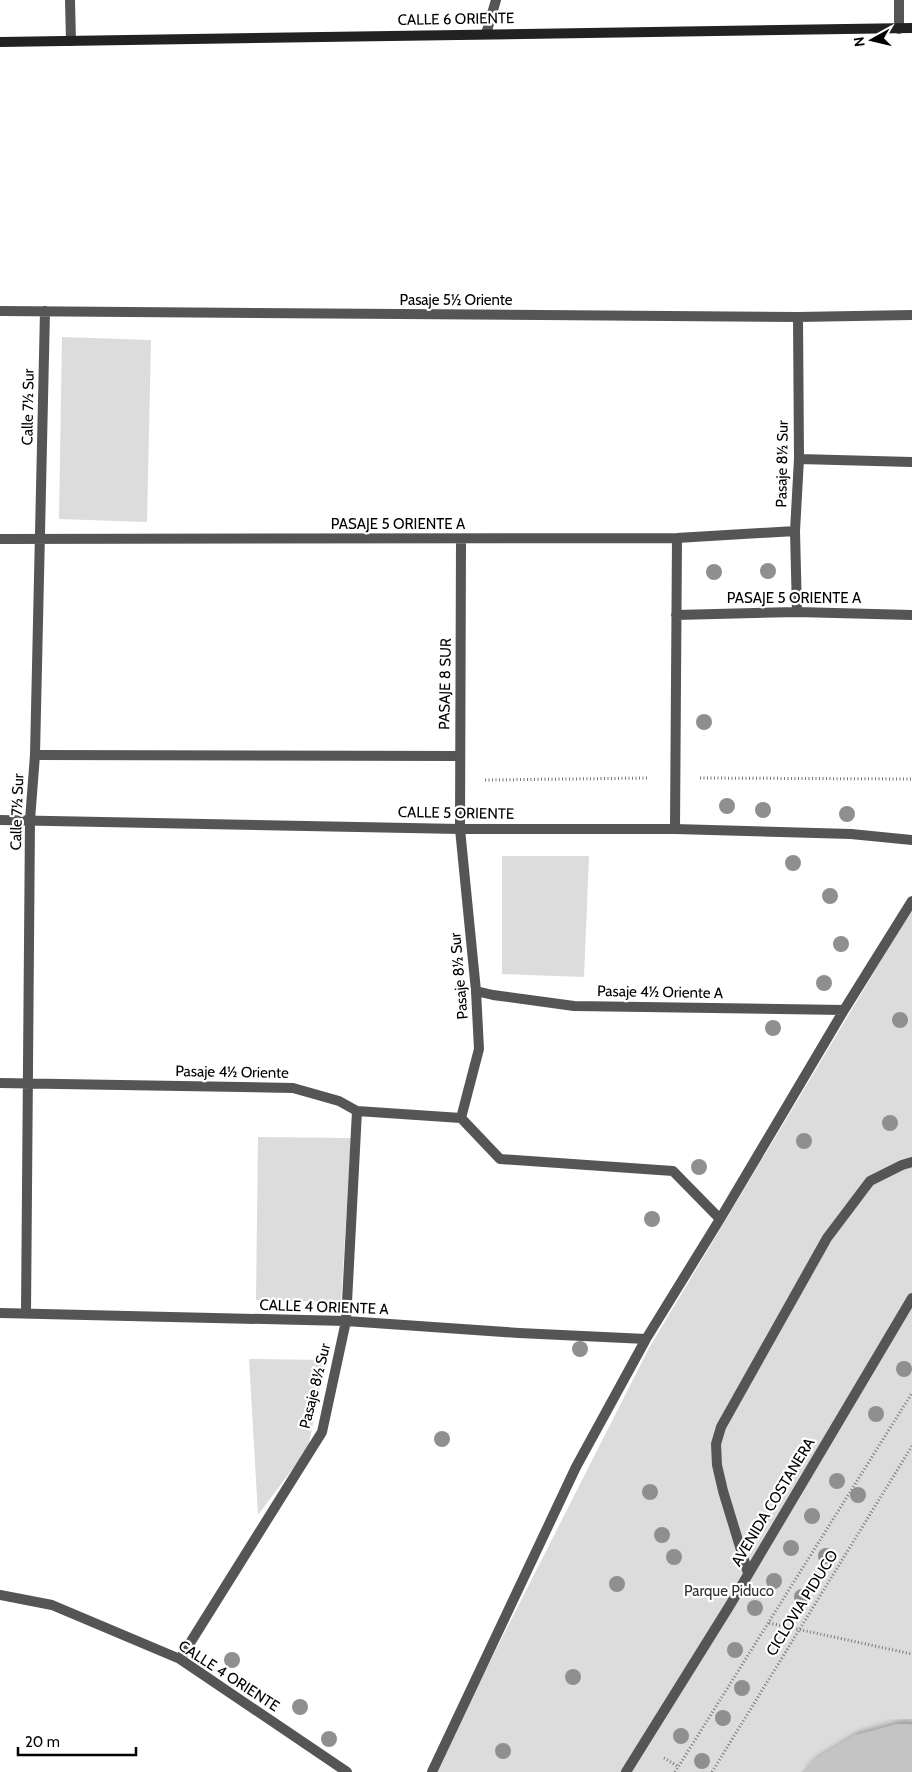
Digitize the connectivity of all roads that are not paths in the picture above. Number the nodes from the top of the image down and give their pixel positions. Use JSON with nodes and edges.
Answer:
{"nodes":[{"id":1,"x":70,"y":0,"type":"edge"},
{"id":2,"x":496,"y":0,"type":"edge"},
{"id":3,"x":899,"y":0,"type":"edge"},
{"id":4,"x":912,"y":28,"type":"edge"},
{"id":5,"x":899,"y":29,"type":"junction"},
{"id":6,"x":486,"y":34,"type":"junction"},
{"id":7,"x":71,"y":41,"type":"junction"},
{"id":8,"x":0,"y":42,"type":"edge"},
{"id":9,"x":0,"y":311,"type":"edge"},
{"id":10,"x":46,"y":311,"type":"junction"},
{"id":11,"x":912,"y":315,"type":"edge"},
{"id":12,"x":798,"y":317,"type":"junction"},
{"id":13,"x":798,"y":459,"type":"junction"},
{"id":14,"x":912,"y":462,"type":"edge"},
{"id":15,"x":795,"y":531,"type":"junction"},
{"id":16,"x":677,"y":538,"type":"junction"},
{"id":17,"x":0,"y":539,"type":"edge"},
{"id":18,"x":461,"y":539,"type":"junction"},
{"id":19,"x":40,"y":540,"type":"junction"},
{"id":20,"x":797,"y":612,"type":"junction"},
{"id":21,"x":676,"y":614,"type":"junction"},
{"id":22,"x":912,"y":615,"type":"edge"},
{"id":23,"x":34,"y":755,"type":"junction"},
{"id":24,"x":459,"y":756,"type":"junction"},
{"id":25,"x":0,"y":820,"type":"edge"},
{"id":26,"x":30,"y":820,"type":"junction"},
{"id":27,"x":676,"y":828,"type":"junction"},
{"id":28,"x":460,"y":829,"type":"junction"},
{"id":29,"x":912,"y":840,"type":"edge"},
{"id":30,"x":912,"y":900,"type":"edge"},
{"id":31,"x":476,"y":991,"type":"junction"},
{"id":32,"x":844,"y":1010,"type":"junction"},
{"id":33,"x":0,"y":1083,"type":"edge"},
{"id":34,"x":29,"y":1083,"type":"junction"},
{"id":35,"x":357,"y":1111,"type":"junction"},
{"id":36,"x":461,"y":1118,"type":"junction"},
{"id":37,"x":912,"y":1162,"type":"edge"},
{"id":38,"x":720,"y":1219,"type":"junction"},
{"id":39,"x":912,"y":1298,"type":"edge"},
{"id":40,"x":0,"y":1313,"type":"edge"},
{"id":41,"x":26,"y":1313,"type":"junction"},
{"id":42,"x":346,"y":1321,"type":"junction"},
{"id":43,"x":646,"y":1338,"type":"junction"},
{"id":44,"x":748,"y":1573,"type":"junction"},
{"id":45,"x":0,"y":1595,"type":"edge"},
{"id":46,"x":180,"y":1659,"type":"junction"},
{"id":47,"x":346,"y":1772,"type":"edge"},
{"id":48,"x":432,"y":1772,"type":"edge"},
{"id":49,"x":626,"y":1772,"type":"edge"}],
"edges":[{"from":1,"to":7,"type":"street"},
{"from":2,"to":6,"type":"street"},
{"from":3,"to":5,"type":"street"},
{"from":4,"to":5,"type":"main road","name":"CALLE 6 ORIENTE"},
{"from":5,"to":6,"type":"main road","name":"CALLE 6 ORIENTE"},
{"from":6,"to":7,"type":"main road","name":"CALLE 6 ORIENTE"},
{"from":7,"to":8,"type":"main road","name":"CALLE 6 ORIENTE"},
{"from":9,"to":10,"type":"street","name":"Pasaje 5½ Oriente"},
{"from":10,"to":12,"type":"street","name":"Pasaje 5½ Oriente"},
{"from":10,"to":19,"type":"street","name":"Calle 7½ Sur"},
{"from":11,"to":12,"type":"street","name":"Pasaje 5½ Oriente"},
{"from":12,"to":13,"type":"street","name":"Pasaje 8½ Sur"},
{"from":13,"to":14,"type":"street"},
{"from":13,"to":15,"type":"street","name":"Pasaje 8½ Sur"},
{"from":15,"to":16,"type":"street","name":"PASAJE 5 ORIENTE A"},
{"from":15,"to":20,"type":"street","name":"Pasaje 8½ Sur"},
{"from":16,"to":18,"type":"street","name":"PASAJE 5 ORIENTE A"},
{"from":16,"to":21,"type":"street"},
{"from":17,"to":19,"type":"street","name":"PASAJE 5 ORIENTE A"},
{"from":18,"to":19,"type":"street","name":"PASAJE 5 ORIENTE A"},
{"from":18,"to":24,"type":"street","name":"PASAJE 8 SUR"},
{"from":19,"to":23,"type":"street","name":"Calle 7½ Sur"},
{"from":20,"to":21,"type":"street","name":"PASAJE 5 ORIENTE A"},
{"from":20,"to":22,"type":"street","name":"PASAJE 5 ORIENTE A"},
{"from":21,"to":27,"type":"street"},
{"from":23,"to":24,"type":"street"},
{"from":23,"to":26,"type":"street","name":"Calle 7½ Sur"},
{"from":24,"to":28,"type":"street","name":"PASAJE 8 SUR"},
{"from":25,"to":26,"type":"street","name":"CALLE 5 ORIENTE"},
{"from":26,"to":28,"type":"street","name":"CALLE 5 ORIENTE"},
{"from":26,"to":34,"type":"street","name":"Calle 7½ Sur"},
{"from":27,"to":28,"type":"street","name":"CALLE 5 ORIENTE"},
{"from":27,"to":29,"type":"street","name":"CALLE 5 ORIENTE"},
{"from":28,"to":31,"type":"street","name":"Pasaje 8½ Sur"},
{"from":30,"to":32,"type":"street"},
{"from":31,"to":32,"type":"street","name":"Pasaje 4½ Oriente A"},
{"from":31,"to":36,"type":"street","name":"Pasaje 8½ Sur"},
{"from":32,"to":38,"type":"street"},
{"from":33,"to":34,"type":"street","name":"Pasaje 4½ Oriente"},
{"from":34,"to":35,"type":"street","name":"Pasaje 4½ Oriente"},
{"from":34,"to":41,"type":"street","name":"Calle 7½ Sur"},
{"from":35,"to":36,"type":"street","name":"Pasaje 4½ Oriente"},
{"from":35,"to":42,"type":"street","name":"Pasaje 8½ Sur"},
{"from":36,"to":38,"type":"street"},
{"from":37,"to":44,"type":"street"},
{"from":38,"to":43,"type":"street"},
{"from":39,"to":44,"type":"street","name":"AVENIDA COSTANERA"},
{"from":40,"to":41,"type":"street","name":"CALLE 4 ORIENTE A"},
{"from":41,"to":42,"type":"street","name":"CALLE 4 ORIENTE A"},
{"from":42,"to":43,"type":"street","name":"CALLE 4 ORIENTE A"},
{"from":42,"to":46,"type":"street","name":"Pasaje 8½ Sur"},
{"from":43,"to":48,"type":"street"},
{"from":44,"to":49,"type":"street","name":"AVENIDA COSTANERA"},
{"from":45,"to":46,"type":"street","name":"CALLE 4 ORIENTE"},
{"from":46,"to":47,"type":"street","name":"CALLE 4 ORIENTE"}]}
